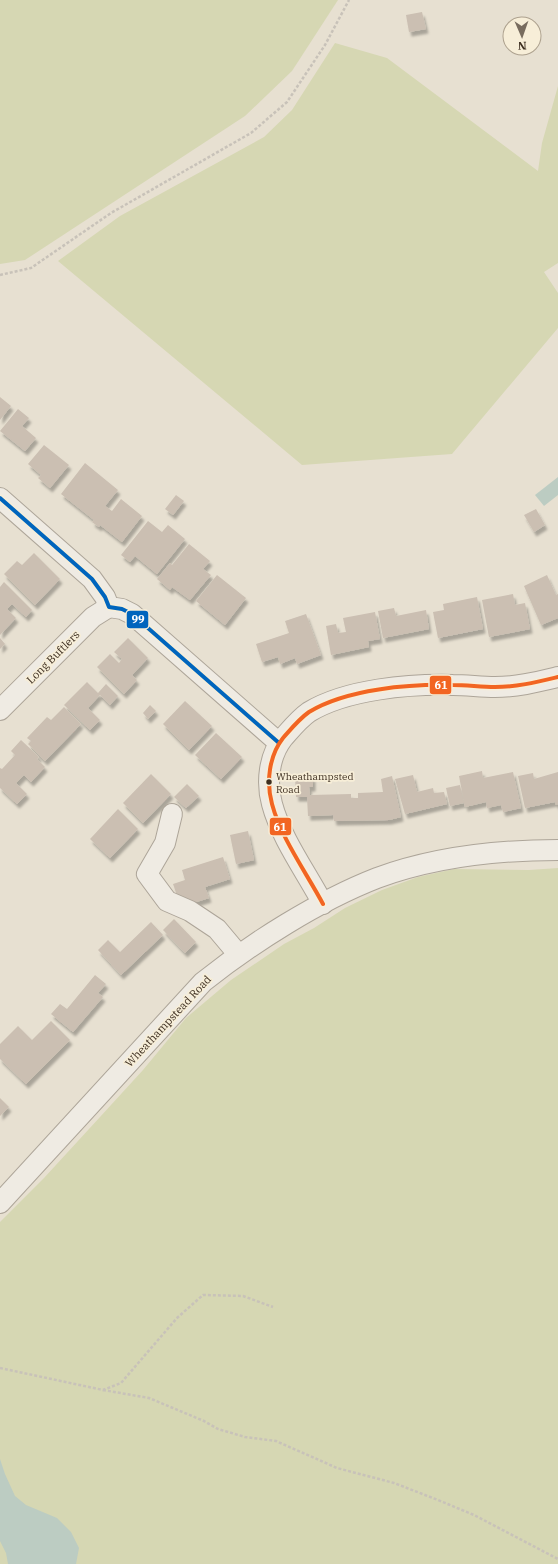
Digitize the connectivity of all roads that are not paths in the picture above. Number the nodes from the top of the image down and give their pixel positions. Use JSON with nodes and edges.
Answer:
{"nodes":[{"id":1,"x":0,"y":498,"type":"edge"},
{"id":2,"x":109,"y":607,"type":"junction"},
{"id":3,"x":558,"y":677,"type":"edge"},
{"id":4,"x":0,"y":710,"type":"edge"},
{"id":5,"x":279,"y":743,"type":"junction"},
{"id":6,"x":172,"y":814,"type":"dead end"},
{"id":7,"x":558,"y":850,"type":"edge"},
{"id":8,"x":323,"y":904,"type":"junction"},
{"id":9,"x":238,"y":954,"type":"junction"},
{"id":10,"x":0,"y":1203,"type":"edge"}],
"edges":[{"from":1,"to":2,"type":"street"},
{"from":2,"to":4,"type":"street","name":"Long Buftlers"},
{"from":2,"to":5,"type":"street"},
{"from":3,"to":5,"type":"street"},
{"from":5,"to":8,"type":"street"},
{"from":6,"to":9,"type":"street"},
{"from":7,"to":8,"type":"street","name":"Wheathampstead Road"},
{"from":8,"to":9,"type":"street","name":"Wheathampstead Road"},
{"from":9,"to":10,"type":"street","name":"Wheathampstead Road"}]}
